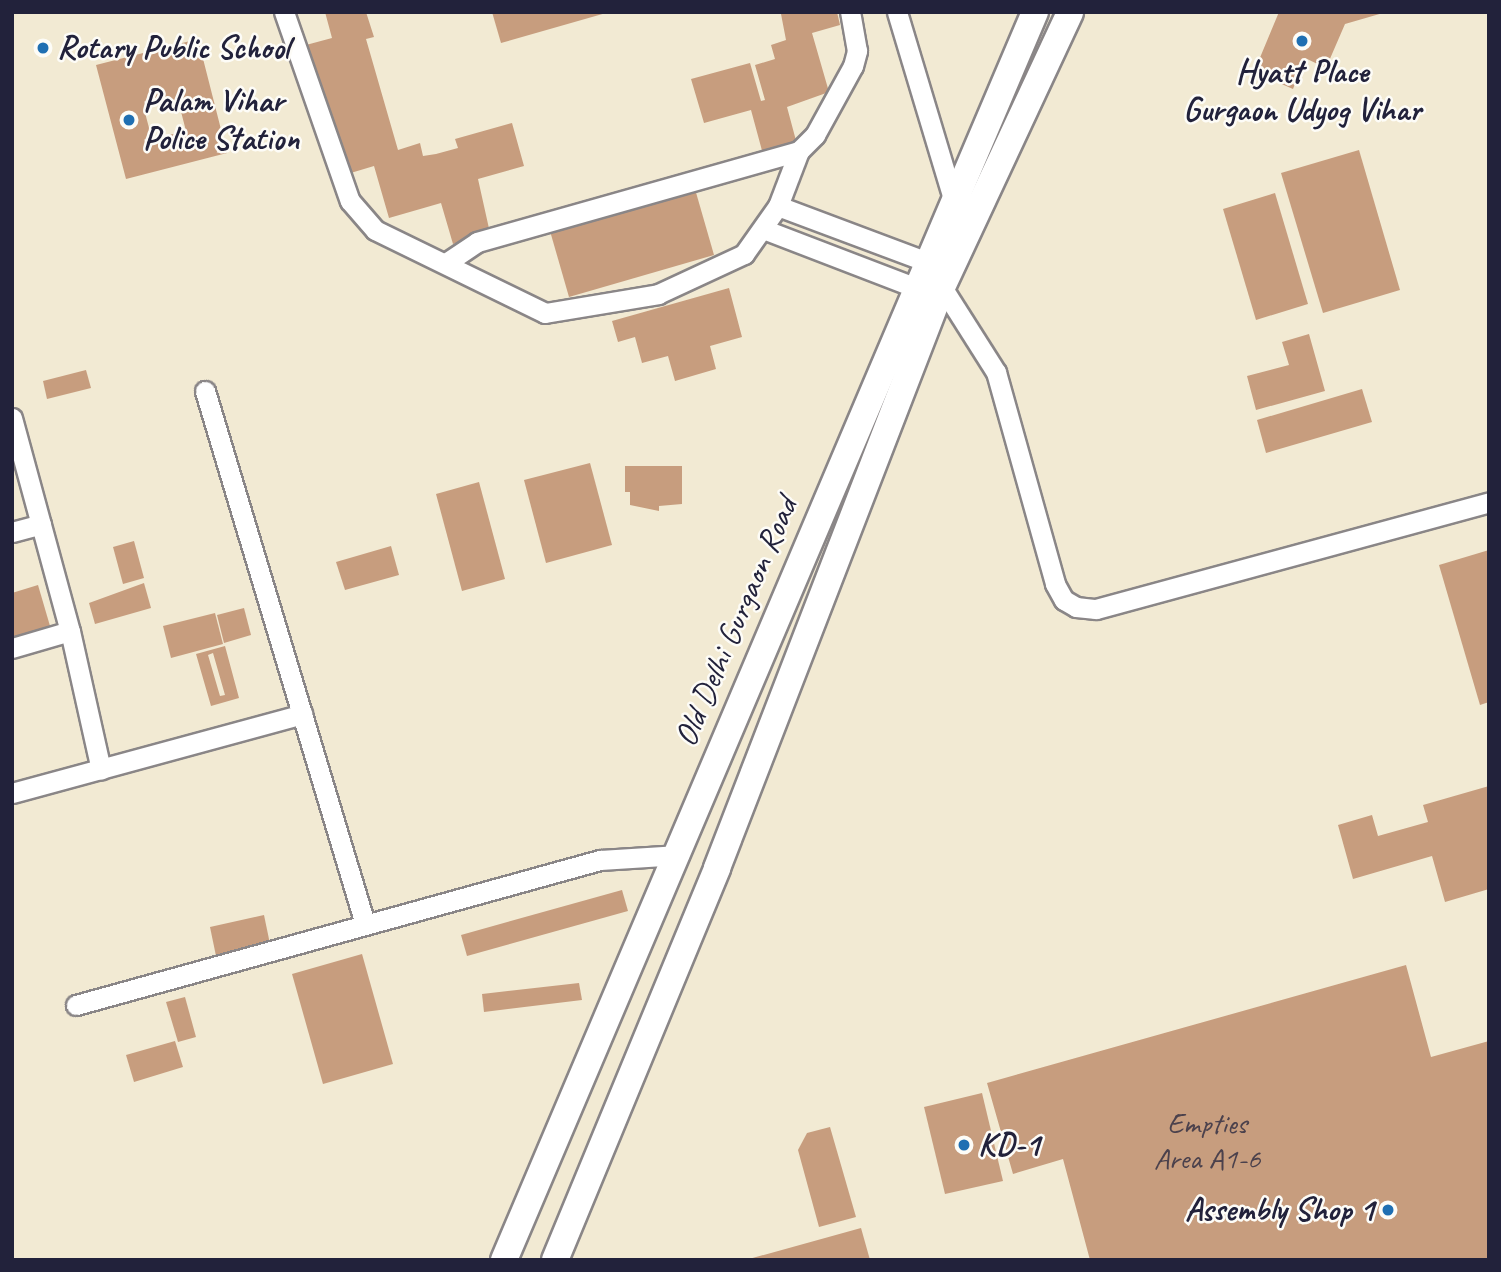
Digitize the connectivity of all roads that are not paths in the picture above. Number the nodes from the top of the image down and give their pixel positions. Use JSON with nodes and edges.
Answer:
{"nodes":[{"id":1,"x":284,"y":12,"type":"edge"},
{"id":2,"x":850,"y":12,"type":"edge"},
{"id":3,"x":897,"y":12,"type":"edge"},
{"id":4,"x":1035,"y":12,"type":"edge"},
{"id":5,"x":1070,"y":12,"type":"edge"},
{"id":6,"x":799,"y":151,"type":"junction"},
{"id":7,"x":955,"y":205,"type":"junction"},
{"id":8,"x":778,"y":206,"type":"junction"},
{"id":9,"x":762,"y":229,"type":"junction"},
{"id":10,"x":928,"y":262,"type":"junction"},
{"id":11,"x":446,"y":263,"type":"junction"},
{"id":12,"x":930,"y":288,"type":"junction"},
{"id":13,"x":205,"y":391,"type":"dead end"},
{"id":14,"x":12,"y":418,"type":"edge"},
{"id":15,"x":1489,"y":502,"type":"edge"},
{"id":16,"x":41,"y":524,"type":"junction"},
{"id":17,"x":12,"y":532,"type":"edge"},
{"id":18,"x":71,"y":631,"type":"junction"},
{"id":19,"x":12,"y":648,"type":"edge"},
{"id":20,"x":302,"y":714,"type":"junction"},
{"id":21,"x":100,"y":770,"type":"junction"},
{"id":22,"x":706,"y":784,"type":"junction"},
{"id":23,"x":12,"y":793,"type":"edge"},
{"id":24,"x":744,"y":798,"type":"junction"},
{"id":25,"x":679,"y":855,"type":"junction"},
{"id":26,"x":365,"y":925,"type":"junction"},
{"id":27,"x":76,"y":1005,"type":"dead end"},
{"id":28,"x":504,"y":1260,"type":"edge"},
{"id":29,"x":555,"y":1260,"type":"edge"}],
"edges":[{"from":1,"to":11,"type":"street"},
{"from":2,"to":6,"type":"street"},
{"from":3,"to":7,"type":"street"},
{"from":4,"to":7,"type":"main road","name":"Old Delhi Gurgaon Road"},
{"from":5,"to":12,"type":"main road","name":"Old Delhi Gurgaon Road"},
{"from":6,"to":8,"type":"street"},
{"from":6,"to":11,"type":"street"},
{"from":7,"to":10,"type":"main road","name":"Old Delhi Gurgaon Road"},
{"from":8,"to":9,"type":"street"},
{"from":8,"to":10,"type":"street"},
{"from":9,"to":11,"type":"street"},
{"from":9,"to":12,"type":"street"},
{"from":10,"to":12,"type":"main road","name":"Old Delhi Gurgaon Road"},
{"from":12,"to":15,"type":"street"},
{"from":12,"to":22,"type":"main road","name":"Old Delhi Gurgaon Road"},
{"from":12,"to":24,"type":"main road","name":"Old Delhi Gurgaon Road"},
{"from":13,"to":20,"type":"street"},
{"from":14,"to":16,"type":"street"},
{"from":16,"to":17,"type":"street"},
{"from":16,"to":18,"type":"street"},
{"from":18,"to":19,"type":"street"},
{"from":18,"to":21,"type":"street"},
{"from":20,"to":21,"type":"street"},
{"from":20,"to":26,"type":"street"},
{"from":21,"to":23,"type":"street"},
{"from":22,"to":24,"type":"main road"},
{"from":22,"to":25,"type":"main road","name":"Old Delhi Gurgaon Road"},
{"from":24,"to":29,"type":"main road","name":"Old Delhi Gurgaon Road"},
{"from":25,"to":26,"type":"street"},
{"from":25,"to":28,"type":"main road","name":"Old Delhi Gurgaon Road"},
{"from":26,"to":27,"type":"street"}]}
